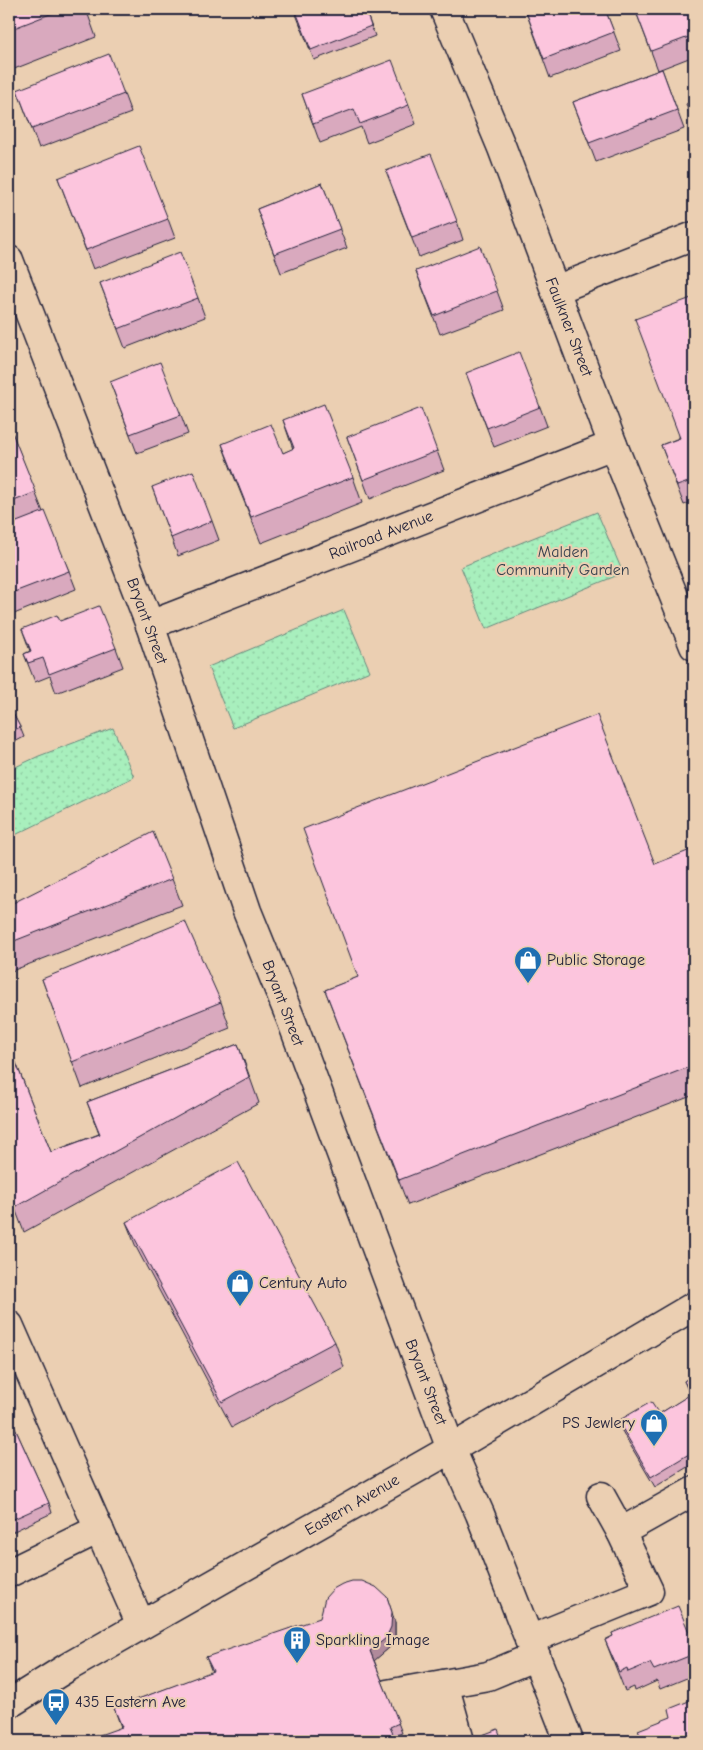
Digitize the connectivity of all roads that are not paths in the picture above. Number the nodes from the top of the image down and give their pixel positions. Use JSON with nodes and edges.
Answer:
{"nodes":[{"id":1,"x":444,"y":9,"type":"edge"},
{"id":2,"x":694,"y":236,"type":"edge"},
{"id":3,"x":9,"y":260,"type":"edge"},
{"id":4,"x":555,"y":290,"type":"junction"},
{"id":5,"x":613,"y":445,"type":"junction"},
{"id":6,"x":150,"y":624,"type":"junction"},
{"id":7,"x":694,"y":646,"type":"edge"},
{"id":8,"x":694,"y":1306,"type":"edge"},
{"id":9,"x":9,"y":1325,"type":"edge"},
{"id":10,"x":451,"y":1448,"type":"junction"},
{"id":11,"x":694,"y":1491,"type":"edge"},
{"id":12,"x":601,"y":1496,"type":"dead end"},
{"id":13,"x":99,"y":1529,"type":"junction"},
{"id":14,"x":621,"y":1532,"type":"junction"},
{"id":15,"x":9,"y":1573,"type":"edge"},
{"id":16,"x":141,"y":1625,"type":"junction"},
{"id":17,"x":532,"y":1648,"type":"junction"},
{"id":18,"x":413,"y":1690,"type":"junction"},
{"id":19,"x":9,"y":1704,"type":"edge"},
{"id":20,"x":412,"y":1741,"type":"edge"},
{"id":21,"x":434,"y":1741,"type":"edge"},
{"id":22,"x":460,"y":1741,"type":"edge"},
{"id":23,"x":570,"y":1741,"type":"edge"}],
"edges":[{"from":1,"to":4,"type":"main road","name":"Faulkner Street"},
{"from":2,"to":4,"type":"main road"},
{"from":3,"to":6,"type":"main road","name":"Bryant Street"},
{"from":4,"to":5,"type":"main road","name":"Faulkner Street"},
{"from":5,"to":6,"type":"main road","name":"Railroad Avenue"},
{"from":5,"to":7,"type":"main road","name":"Faulkner Street"},
{"from":6,"to":10,"type":"main road","name":"Bryant Street"},
{"from":8,"to":10,"type":"main road","name":"Eastern Avenue"},
{"from":9,"to":13,"type":"main road"},
{"from":10,"to":16,"type":"main road","name":"Eastern Avenue"},
{"from":10,"to":17,"type":"main road","name":"Bryant Street"},
{"from":11,"to":14,"type":"main road"},
{"from":12,"to":14,"type":"main road"},
{"from":13,"to":15,"type":"main road"},
{"from":13,"to":16,"type":"main road"},
{"from":14,"to":17,"type":"main road"},
{"from":16,"to":19,"type":"main road","name":"Eastern Avenue"},
{"from":17,"to":18,"type":"main road"},
{"from":17,"to":23,"type":"main road","name":"Bryant Street"},
{"from":18,"to":20,"type":"main road"},
{"from":18,"to":21,"type":"main road"},
{"from":18,"to":22,"type":"main road"}]}
